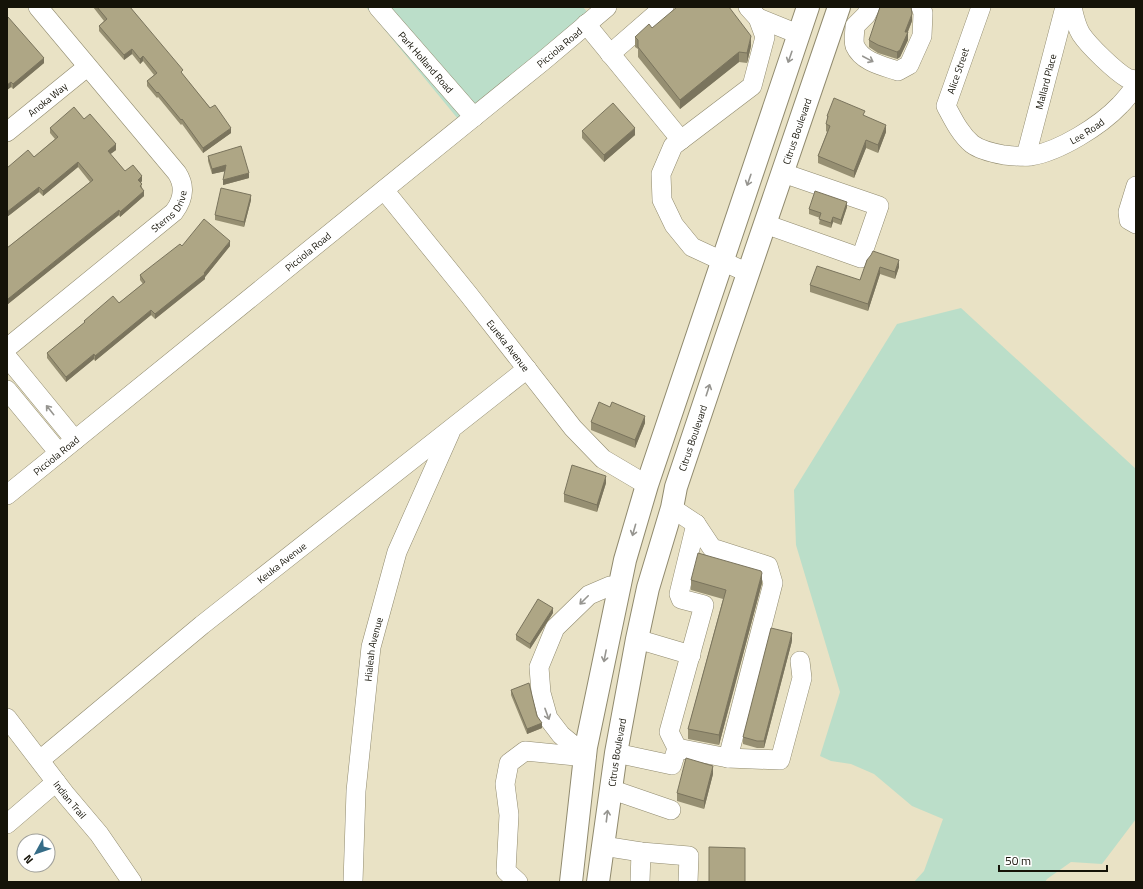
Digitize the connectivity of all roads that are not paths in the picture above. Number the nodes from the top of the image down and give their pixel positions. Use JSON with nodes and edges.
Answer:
{"nodes":[{"id":1,"x":38,"y":7,"type":"edge"},
{"id":2,"x":378,"y":7,"type":"edge"},
{"id":3,"x":606,"y":7,"type":"edge"},
{"id":4,"x":664,"y":7,"type":"edge"},
{"id":5,"x":808,"y":7,"type":"edge"},
{"id":6,"x":870,"y":7,"type":"edge"},
{"id":7,"x":921,"y":7,"type":"edge"},
{"id":8,"x":980,"y":7,"type":"edge"},
{"id":9,"x":1065,"y":7,"type":"edge"},
{"id":10,"x":1072,"y":7,"type":"edge"},
{"id":11,"x":753,"y":13,"type":"edge"},
{"id":12,"x":836,"y":14,"type":"edge"},
{"id":13,"x":586,"y":24,"type":"junction"},
{"id":14,"x":855,"y":26,"type":"junction"},
{"id":15,"x":798,"y":34,"type":"junction"},
{"id":16,"x":610,"y":54,"type":"junction"},
{"id":17,"x":87,"y":67,"type":"junction"},
{"id":18,"x":1136,"y":80,"type":"edge"},
{"id":19,"x":1136,"y":86,"type":"edge"},
{"id":20,"x":474,"y":117,"type":"junction"},
{"id":21,"x":7,"y":132,"type":"edge"},
{"id":22,"x":681,"y":140,"type":"junction"},
{"id":23,"x":1026,"y":156,"type":"junction"},
{"id":24,"x":791,"y":175,"type":"junction"},
{"id":25,"x":1136,"y":186,"type":"edge"},
{"id":26,"x":384,"y":190,"type":"junction"},
{"id":27,"x":1136,"y":224,"type":"edge"},
{"id":28,"x":774,"y":227,"type":"junction"},
{"id":29,"x":722,"y":260,"type":"junction"},
{"id":30,"x":748,"y":273,"type":"junction"},
{"id":31,"x":702,"y":319,"type":"junction"},
{"id":32,"x":7,"y":348,"type":"edge"},
{"id":33,"x":7,"y":358,"type":"edge"},
{"id":34,"x":527,"y":369,"type":"junction"},
{"id":35,"x":7,"y":390,"type":"edge"},
{"id":36,"x":451,"y":430,"type":"junction"},
{"id":37,"x":75,"y":440,"type":"junction"},
{"id":38,"x":59,"y":453,"type":"junction"},
{"id":39,"x":647,"y":484,"type":"junction"},
{"id":40,"x":7,"y":495,"type":"edge"},
{"id":41,"x":672,"y":508,"type":"junction"},
{"id":42,"x":696,"y":524,"type":"junction"},
{"id":43,"x":619,"y":586,"type":"junction"},
{"id":44,"x":637,"y":639,"type":"junction"},
{"id":45,"x":691,"y":655,"type":"junction"},
{"id":46,"x":800,"y":661,"type":"dead end"},
{"id":47,"x":630,"y":674,"type":"junction"},
{"id":48,"x":7,"y":718,"type":"edge"},
{"id":49,"x":677,"y":748,"type":"junction"},
{"id":50,"x":586,"y":752,"type":"junction"},
{"id":51,"x":616,"y":753,"type":"junction"},
{"id":52,"x":728,"y":758,"type":"junction"},
{"id":53,"x":40,"y":760,"type":"junction"},
{"id":54,"x":56,"y":782,"type":"junction"},
{"id":55,"x":610,"y":789,"type":"junction"},
{"id":56,"x":671,"y":810,"type":"dead end"},
{"id":57,"x":7,"y":824,"type":"edge"},
{"id":58,"x":576,"y":840,"type":"junction"},
{"id":59,"x":603,"y":846,"type":"junction"},
{"id":60,"x":641,"y":852,"type":"junction"},
{"id":61,"x":132,"y":882,"type":"edge"},
{"id":62,"x":353,"y":882,"type":"edge"},
{"id":63,"x":518,"y":882,"type":"edge"},
{"id":64,"x":571,"y":882,"type":"edge"},
{"id":65,"x":582,"y":882,"type":"edge"},
{"id":66,"x":598,"y":882,"type":"edge"},
{"id":67,"x":640,"y":882,"type":"edge"},
{"id":68,"x":688,"y":882,"type":"edge"}],
"edges":[{"from":1,"to":17,"type":"street","name":"Sterns Drive"},
{"from":2,"to":20,"type":"street","name":"Park Holland Road"},
{"from":3,"to":13,"type":"street","name":"Picciola Road"},
{"from":4,"to":16,"type":"street"},
{"from":5,"to":15,"type":"highway"},
{"from":6,"to":14,"type":"street"},
{"from":14,"to":7,"type":"street","one_way":true},
{"from":8,"to":23,"type":"street","name":"Alice Street"},
{"from":9,"to":23,"type":"street","name":"Mallard Place"},
{"from":10,"to":18,"type":"street"},
{"from":11,"to":15,"type":"street"},
{"from":11,"to":22,"type":"street"},
{"from":12,"to":14,"type":"street"},
{"from":12,"to":24,"type":"highway","name":"Citrus Boulevard"},
{"from":13,"to":16,"type":"street"},
{"from":13,"to":20,"type":"street","name":"Picciola Road"},
{"from":15,"to":29,"type":"highway","one_way":true},
{"from":16,"to":22,"type":"street"},
{"from":17,"to":21,"type":"street","name":"Anoka Way"},
{"from":17,"to":32,"type":"street","name":"Sterns Drive"},
{"from":19,"to":23,"type":"street","name":"Lee Road"},
{"from":20,"to":26,"type":"street","name":"Picciola Road"},
{"from":22,"to":29,"type":"street"},
{"from":24,"to":28,"type":"highway","name":"Citrus Boulevard"},
{"from":24,"to":28,"type":"street"},
{"from":25,"to":27,"type":"street"},
{"from":26,"to":34,"type":"street","name":"Eureka Avenue"},
{"from":26,"to":37,"type":"street","name":"Picciola Road"},
{"from":28,"to":30,"type":"highway","name":"Citrus Boulevard"},
{"from":29,"to":30,"type":"street"},
{"from":29,"to":31,"type":"highway"},
{"from":41,"to":30,"type":"highway","name":"Citrus Boulevard","one_way":true},
{"from":31,"to":39,"type":"highway"},
{"from":31,"to":41,"type":"highway"},
{"from":37,"to":33,"type":"street","one_way":true},
{"from":34,"to":36,"type":"street","name":"Keuka Avenue"},
{"from":34,"to":39,"type":"street","name":"Eureka Avenue"},
{"from":35,"to":38,"type":"street"},
{"from":36,"to":53,"type":"street","name":"Keuka Avenue"},
{"from":36,"to":62,"type":"street","name":"Hialeah Avenue"},
{"from":37,"to":38,"type":"street","name":"Picciola Road"},
{"from":38,"to":40,"type":"street","name":"Picciola Road"},
{"from":39,"to":43,"type":"highway","one_way":true},
{"from":39,"to":47,"type":"highway"},
{"from":41,"to":42,"type":"street"},
{"from":41,"to":44,"type":"highway","name":"Citrus Boulevard"},
{"from":42,"to":45,"type":"street"},
{"from":42,"to":52,"type":"street"},
{"from":43,"to":50,"type":"highway","one_way":true},
{"from":43,"to":50,"type":"street","one_way":true},
{"from":44,"to":45,"type":"street"},
{"from":44,"to":47,"type":"highway","name":"Citrus Boulevard"},
{"from":45,"to":49,"type":"street"},
{"from":46,"to":52,"type":"street"},
{"from":47,"to":51,"type":"highway","name":"Citrus Boulevard"},
{"from":48,"to":53,"type":"street","name":"Indian Trail"},
{"from":49,"to":51,"type":"street"},
{"from":49,"to":52,"type":"street"},
{"from":50,"to":58,"type":"highway"},
{"from":50,"to":63,"type":"street"},
{"from":51,"to":55,"type":"highway","name":"Citrus Boulevard"},
{"from":53,"to":54,"type":"street","name":"Indian Trail"},
{"from":54,"to":57,"type":"street"},
{"from":54,"to":61,"type":"street","name":"Indian Trail"},
{"from":55,"to":56,"type":"street"},
{"from":59,"to":55,"type":"highway","name":"Citrus Boulevard","one_way":true},
{"from":58,"to":64,"type":"highway"},
{"from":58,"to":65,"type":"highway"},
{"from":59,"to":60,"type":"street"},
{"from":59,"to":66,"type":"highway","name":"Citrus Boulevard"},
{"from":60,"to":67,"type":"street"},
{"from":60,"to":68,"type":"street"}]}
